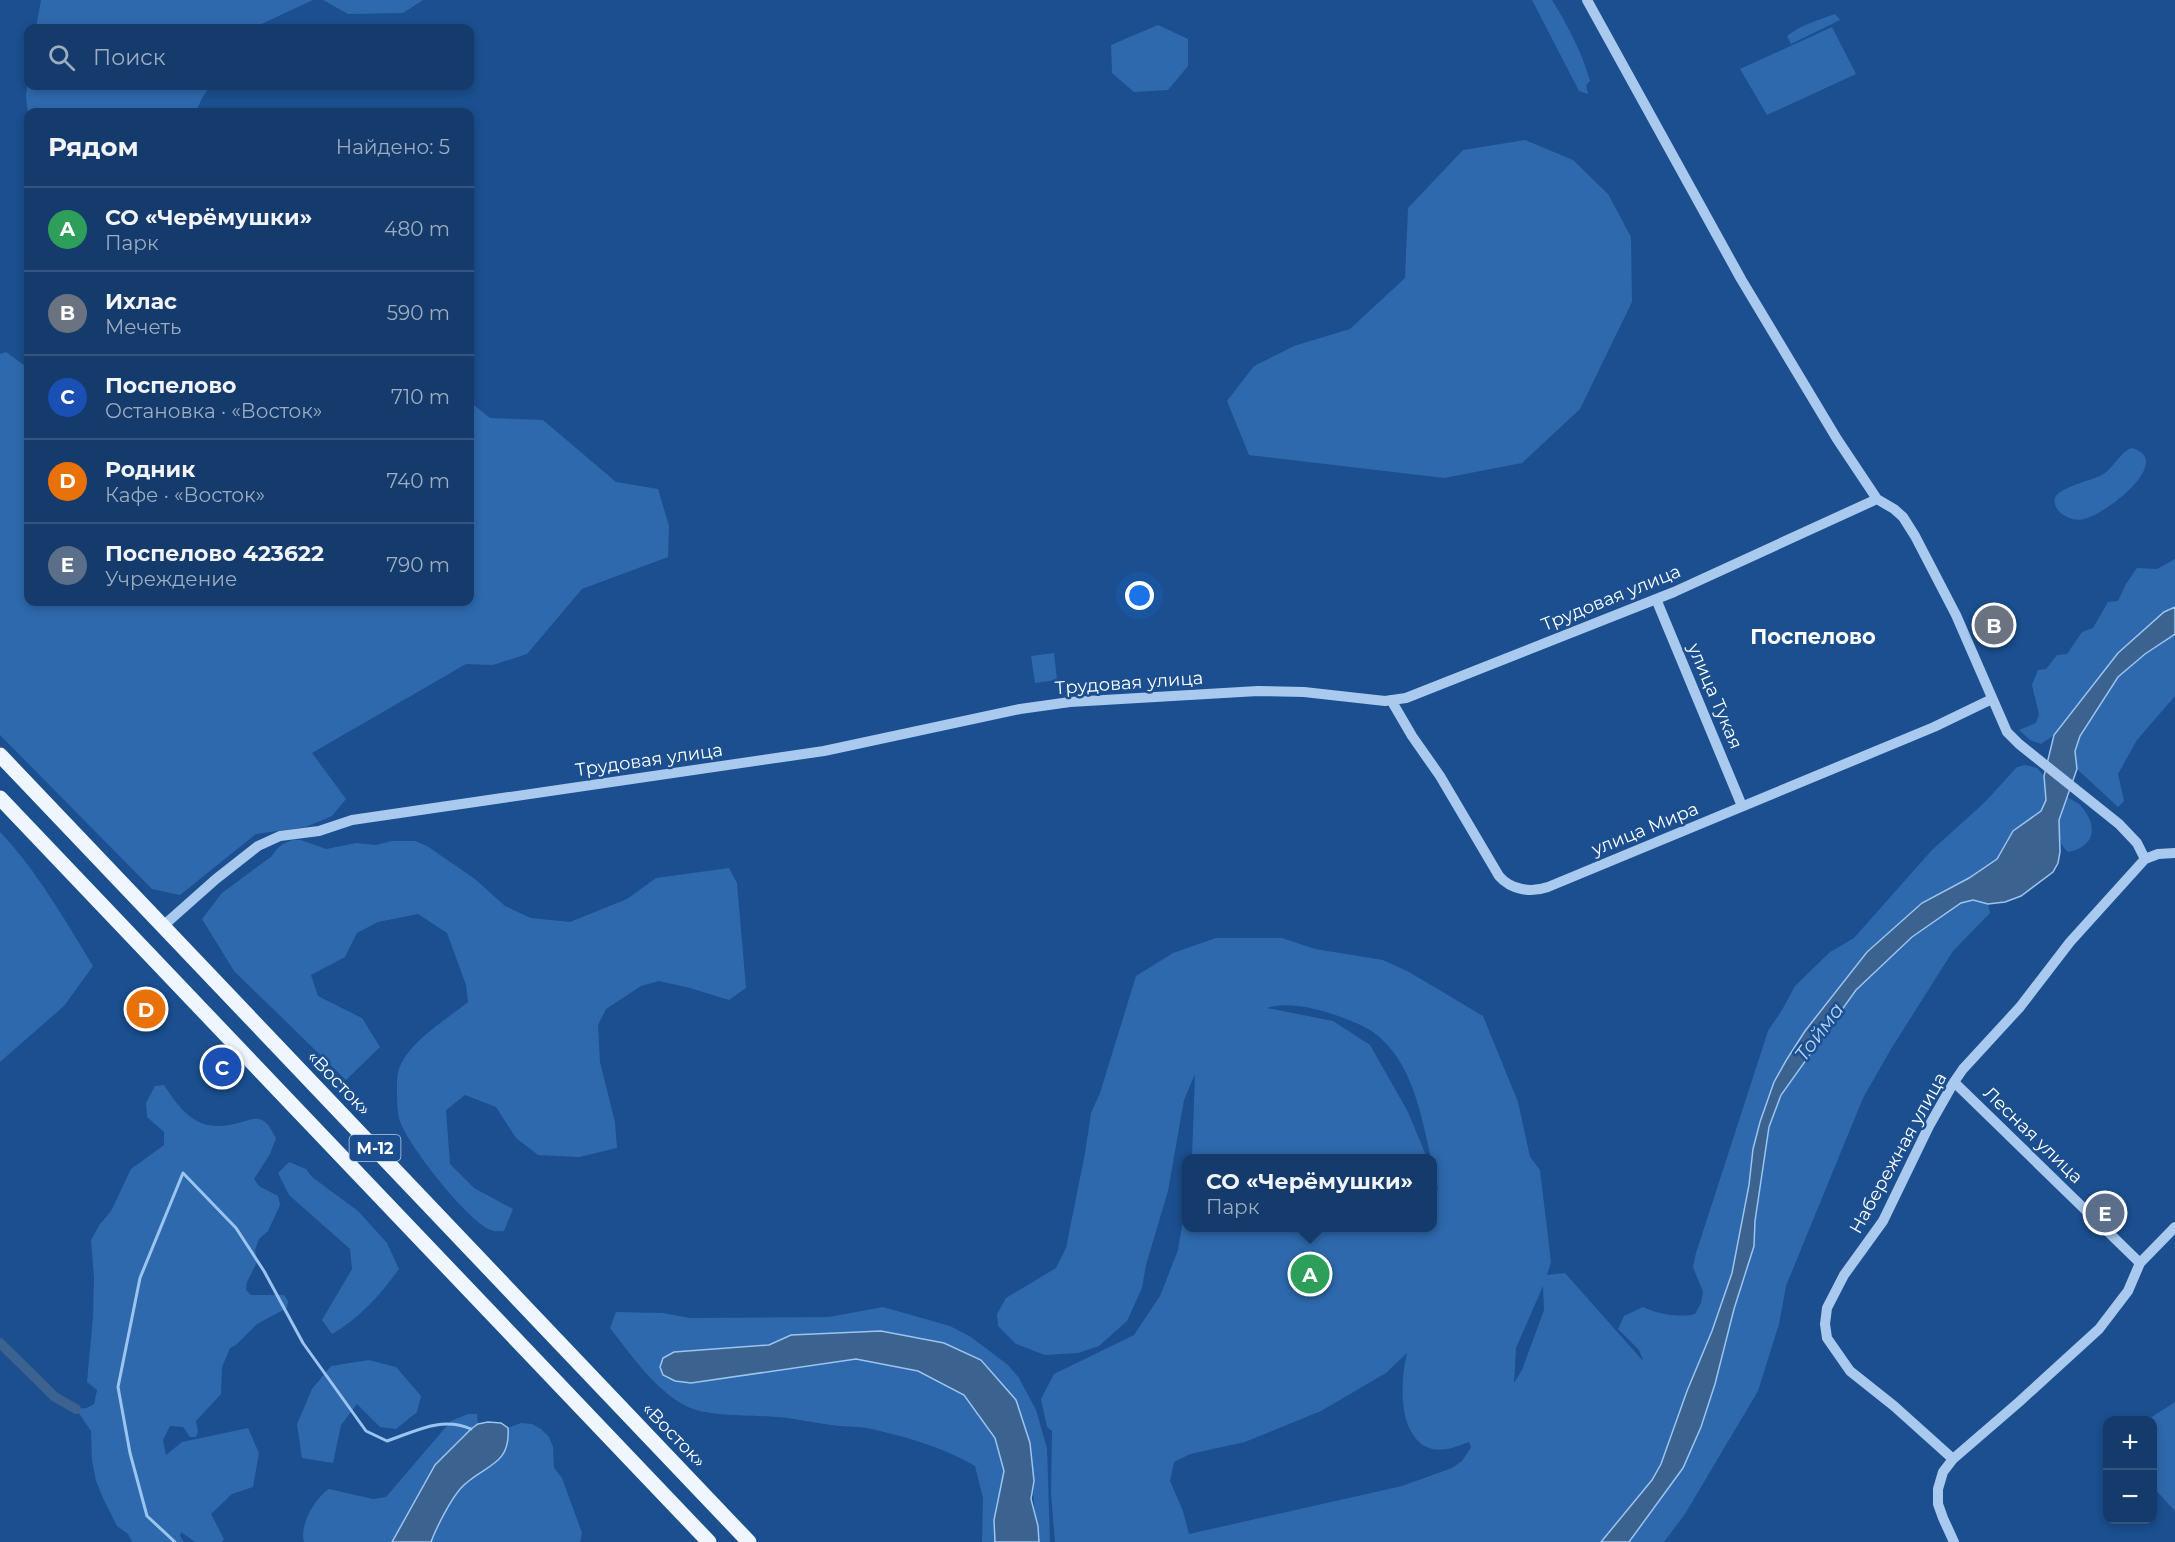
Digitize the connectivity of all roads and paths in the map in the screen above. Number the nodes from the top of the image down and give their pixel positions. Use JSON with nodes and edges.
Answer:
{"nodes":[{"id":1,"x":1587,"y":0,"type":"edge"},
{"id":2,"x":1877,"y":499,"type":"junction"},
{"id":3,"x":1656,"y":599,"type":"junction"},
{"id":4,"x":1992,"y":699,"type":"junction"},
{"id":5,"x":1391,"y":700,"type":"junction"},
{"id":6,"x":0,"y":755,"type":"edge"},
{"id":7,"x":0,"y":798,"type":"edge"},
{"id":8,"x":1743,"y":806,"type":"junction"},
{"id":9,"x":2175,"y":853,"type":"edge"},
{"id":10,"x":2145,"y":859,"type":"junction"},
{"id":11,"x":163,"y":926,"type":"junction"},
{"id":12,"x":1954,"y":1082,"type":"junction"},
{"id":13,"x":2175,"y":1227,"type":"edge"},
{"id":14,"x":2140,"y":1263,"type":"junction"},
{"id":15,"x":1953,"y":1459,"type":"junction"},
{"id":16,"x":709,"y":1542,"type":"edge"},
{"id":17,"x":749,"y":1542,"type":"edge"},
{"id":18,"x":1954,"y":1542,"type":"edge"}],
"edges":[{"from":1,"to":2,"type":"street"},
{"from":2,"to":3,"type":"street","name":"Трудовая улица"},
{"from":2,"to":4,"type":"street"},
{"from":3,"to":5,"type":"street","name":"Трудовая улица"},
{"from":3,"to":8,"type":"street","name":"улица Тукая"},
{"from":4,"to":8,"type":"street","name":"улица Мира"},
{"from":4,"to":10,"type":"street"},
{"from":5,"to":8,"type":"street","name":"улица Мира"},
{"from":5,"to":11,"type":"street","name":"Трудовая улица"},
{"from":6,"to":11,"type":"main road","name":"«Восток»","number":"М-12"},
{"from":7,"to":16,"type":"main road","number":"М-12"},
{"from":9,"to":10,"type":"street"},
{"from":10,"to":12,"type":"street","name":"Набережная улица"},
{"from":11,"to":17,"type":"main road","name":"«Восток»","number":"М-12"},
{"from":12,"to":14,"type":"street","name":"Лесная улица"},
{"from":12,"to":15,"type":"street","name":"Набережная улица"},
{"from":13,"to":14,"type":"street"},
{"from":14,"to":15,"type":"street"},
{"from":15,"to":18,"type":"street"}]}
